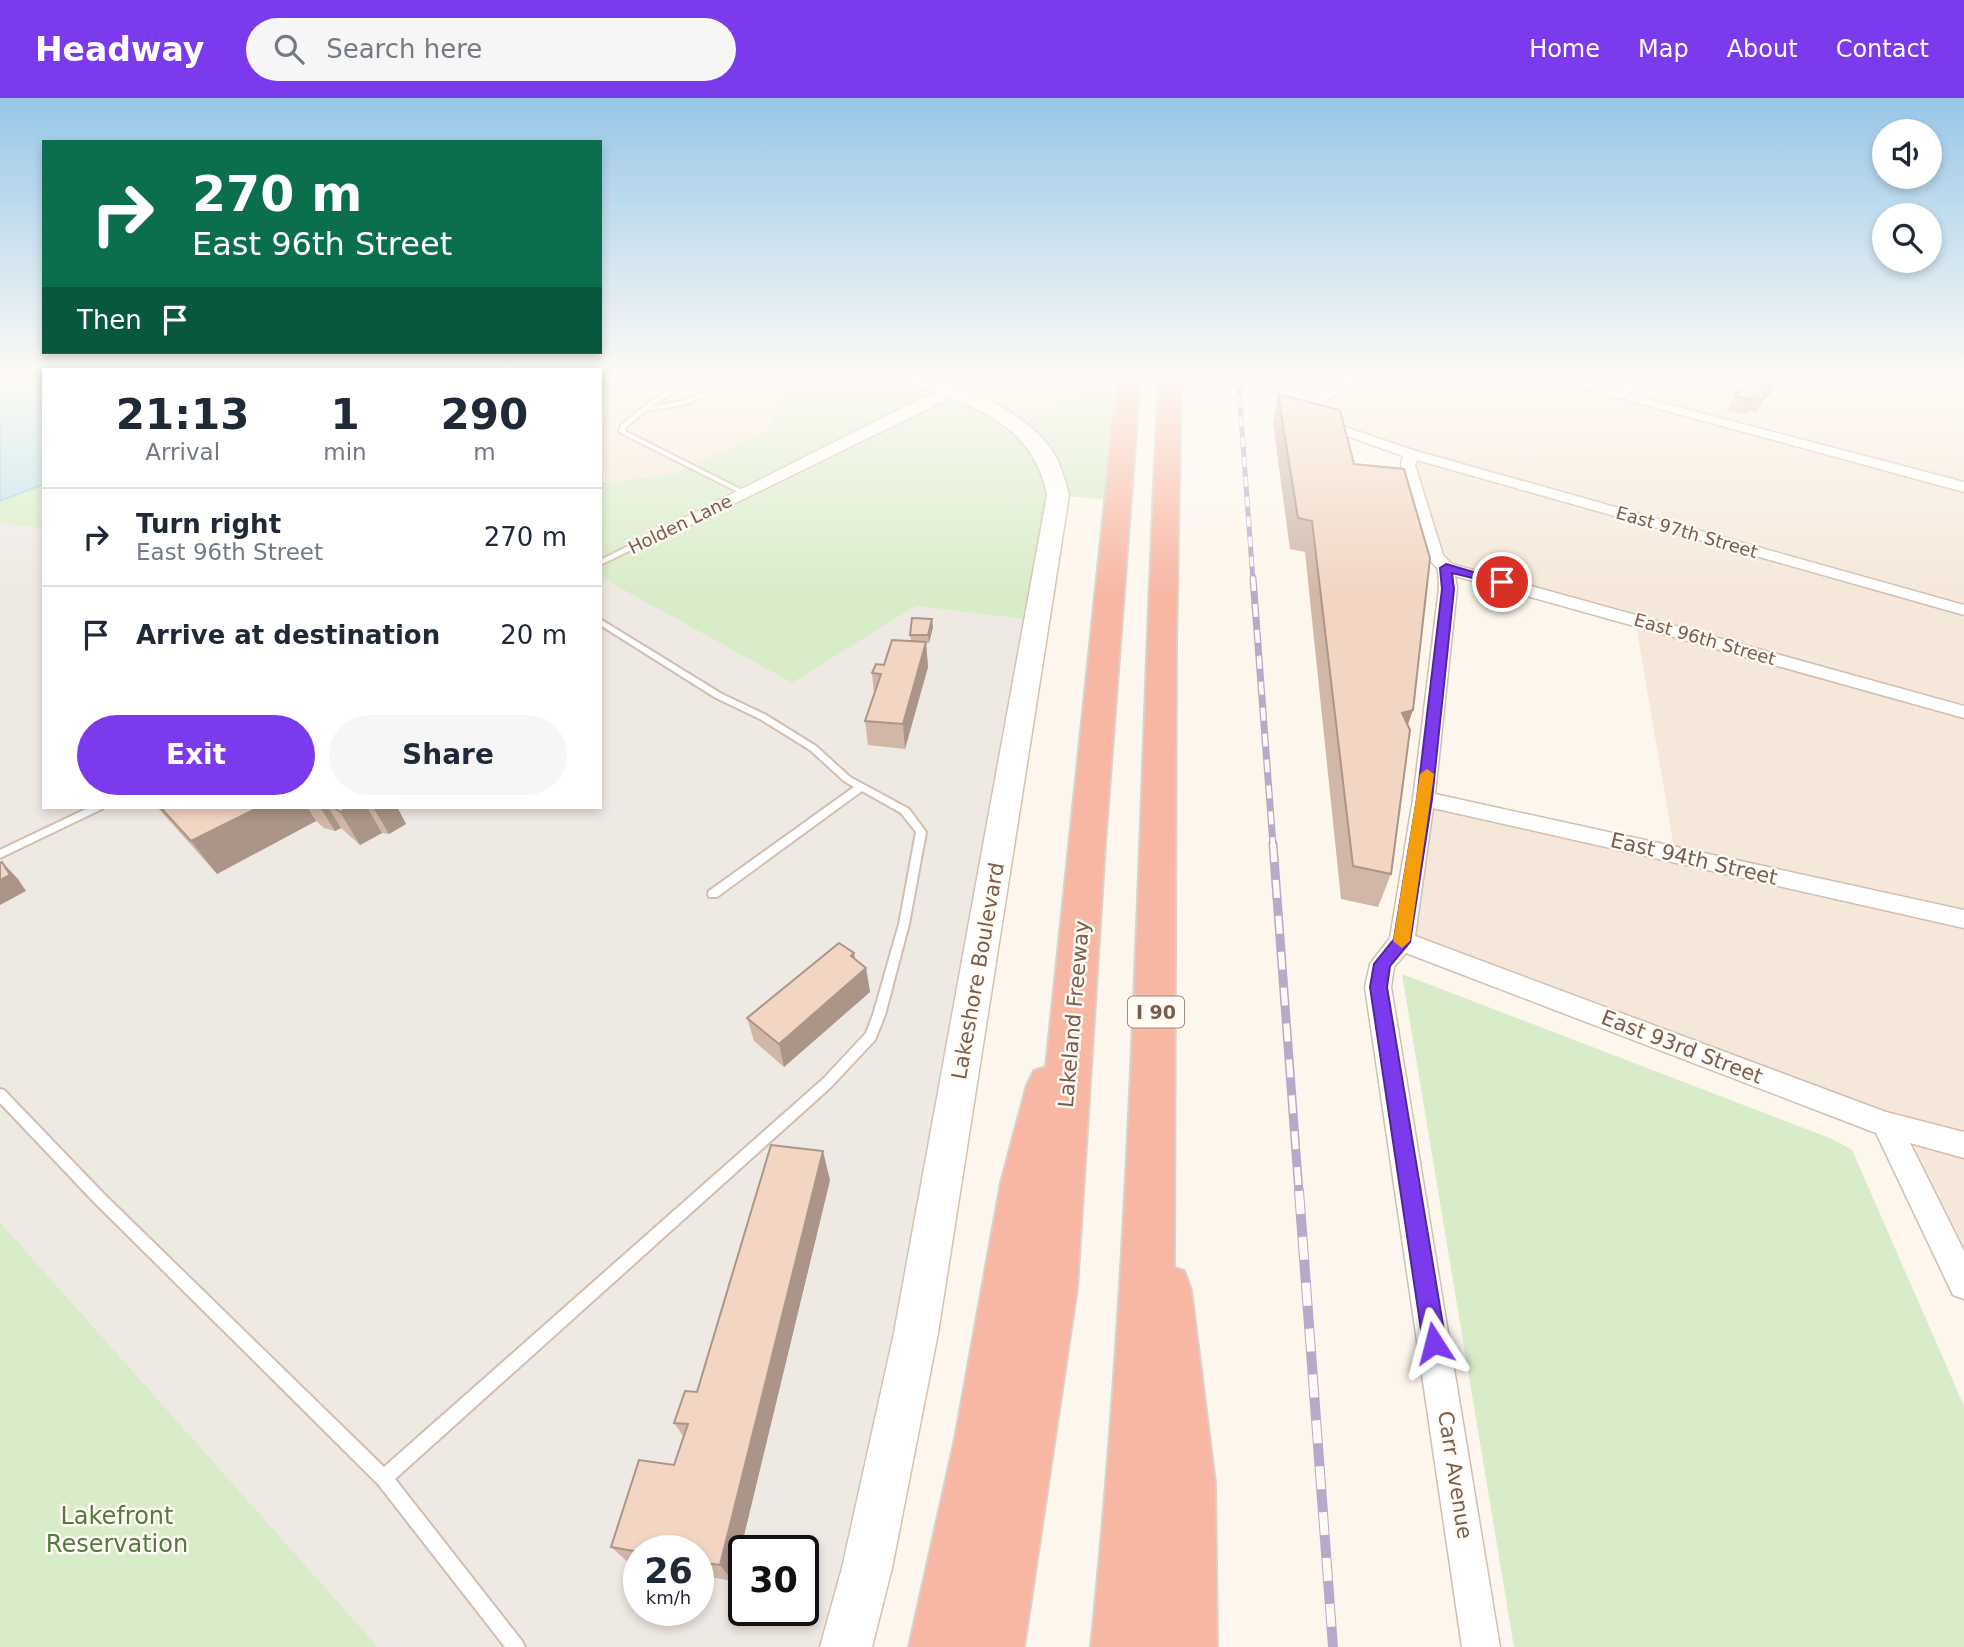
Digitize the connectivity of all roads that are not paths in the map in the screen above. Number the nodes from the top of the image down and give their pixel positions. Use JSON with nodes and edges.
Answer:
{"nodes":[{"id":1,"x":657,"y":449,"type":"edge"},
{"id":2,"x":831,"y":449,"type":"edge"},
{"id":3,"x":1042,"y":449,"type":"edge"},
{"id":4,"x":1122,"y":449,"type":"edge"},
{"id":5,"x":1168,"y":449,"type":"edge"},
{"id":6,"x":1397,"y":449,"type":"edge"},
{"id":7,"x":1825,"y":449,"type":"edge"},
{"id":8,"x":1411,"y":454,"type":"junction"},
{"id":9,"x":1964,"y":486,"type":"edge"},
{"id":10,"x":744,"y":493,"type":"junction"},
{"id":11,"x":666,"y":531,"type":"joint"},
{"id":12,"x":602,"y":562,"type":"edge"},
{"id":13,"x":1446,"y":568,"type":"junction"},
{"id":14,"x":1964,"y":610,"type":"edge"},
{"id":15,"x":602,"y":622,"type":"edge"},
{"id":16,"x":1964,"y":712,"type":"edge"},
{"id":17,"x":861,"y":787,"type":"junction"},
{"id":18,"x":1424,"y":799,"type":"junction"},
{"id":19,"x":94,"y":809,"type":"edge"},
{"id":20,"x":0,"y":854,"type":"edge"},
{"id":21,"x":713,"y":894,"type":"dead end"},
{"id":22,"x":1964,"y":919,"type":"edge"},
{"id":23,"x":1402,"y":942,"type":"junction"},
{"id":24,"x":1078,"y":971,"type":"junction"},
{"id":25,"x":0,"y":1094,"type":"edge"},
{"id":26,"x":1886,"y":1124,"type":"junction"},
{"id":27,"x":1964,"y":1145,"type":"edge"},
{"id":28,"x":1152,"y":1176,"type":"junction"},
{"id":29,"x":1964,"y":1284,"type":"edge"},
{"id":30,"x":384,"y":1478,"type":"junction"},
{"id":31,"x":516,"y":1647,"type":"edge"},
{"id":32,"x":846,"y":1647,"type":"edge"},
{"id":33,"x":941,"y":1647,"type":"edge"},
{"id":34,"x":992,"y":1647,"type":"edge"},
{"id":35,"x":1123,"y":1647,"type":"edge"},
{"id":36,"x":1185,"y":1647,"type":"edge"},
{"id":37,"x":1482,"y":1647,"type":"edge"}],
"edges":[{"from":1,"to":10,"type":"lane"},
{"from":2,"to":10,"type":"street","name":"Holden Lane"},
{"from":3,"to":32,"type":"street","name":"Lakeshore Boulevard"},
{"from":4,"to":24,"type":"highway","name":"Lakeland Freeway"},
{"from":5,"to":28,"type":"highway","number":"I 90"},
{"from":6,"to":8,"type":"street"},
{"from":7,"to":9,"type":"street"},
{"from":8,"to":13,"type":"street","name":"Carr Avenue"},
{"from":8,"to":14,"type":"street","name":"East 97th Street"},
{"from":10,"to":11,"type":"street","name":"Holden Lane"},
{"from":11,"to":12,"type":"lane","name":"Holden Lane"},
{"from":13,"to":16,"type":"street","name":"East 96th Street"},
{"from":13,"to":18,"type":"street","name":"Carr Avenue"},
{"from":15,"to":17,"type":"lane"},
{"from":17,"to":21,"type":"lane"},
{"from":17,"to":30,"type":"lane"},
{"from":18,"to":22,"type":"street","name":"East 94th Street"},
{"from":18,"to":23,"type":"street","name":"Carr Avenue"},
{"from":19,"to":20,"type":"lane"},
{"from":23,"to":26,"type":"street","name":"East 93rd Street"},
{"from":23,"to":37,"type":"street","name":"Carr Avenue"},
{"from":24,"to":33,"type":"highway"},
{"from":24,"to":34,"type":"highway","name":"Lakeland Freeway"},
{"from":25,"to":30,"type":"lane"},
{"from":26,"to":27,"type":"street","name":"East 93rd Street"},
{"from":26,"to":29,"type":"street"},
{"from":28,"to":35,"type":"highway","number":"I 90"},
{"from":28,"to":36,"type":"highway"},
{"from":30,"to":31,"type":"lane"}]}
